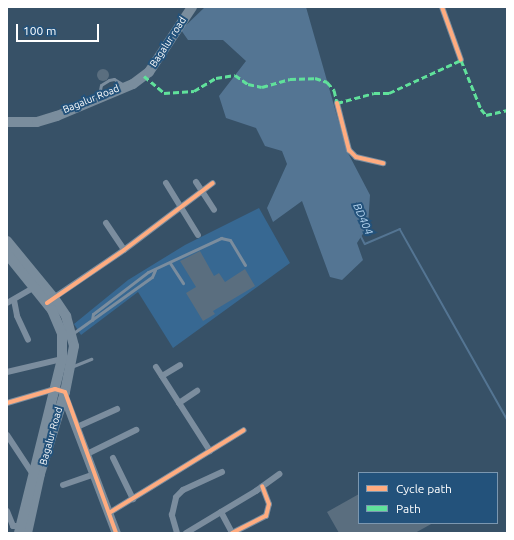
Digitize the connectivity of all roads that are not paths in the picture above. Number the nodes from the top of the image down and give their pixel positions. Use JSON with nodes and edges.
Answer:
{"nodes":[{"id":1,"x":183,"y":7,"type":"edge"},
{"id":2,"x":192,"y":7,"type":"edge"},
{"id":3,"x":442,"y":7,"type":"edge"},
{"id":4,"x":461,"y":60,"type":"dead end"},
{"id":5,"x":143,"y":75,"type":"junction"},
{"id":6,"x":337,"y":103,"type":"dead end"},
{"id":7,"x":7,"y":118,"type":"edge"},
{"id":8,"x":7,"y":122,"type":"edge"},
{"id":9,"x":383,"y":163,"type":"dead end"},
{"id":10,"x":196,"y":182,"type":"dead end"},
{"id":11,"x":166,"y":183,"type":"dead end"},
{"id":12,"x":213,"y":183,"type":"dead end"},
{"id":13,"x":203,"y":191,"type":"junction"},
{"id":14,"x":180,"y":207,"type":"junction"},
{"id":15,"x":214,"y":210,"type":"dead end"},
{"id":16,"x":106,"y":223,"type":"dead end"},
{"id":17,"x":198,"y":235,"type":"dead end"},
{"id":18,"x":7,"y":241,"type":"edge"},
{"id":19,"x":124,"y":250,"type":"junction"},
{"id":20,"x":13,"y":258,"type":"edge"},
{"id":21,"x":170,"y":264,"type":"junction"},
{"id":22,"x":244,"y":265,"type":"dead end"},
{"id":23,"x":155,"y":270,"type":"junction"},
{"id":24,"x":183,"y":283,"type":"dead end"},
{"id":25,"x":38,"y":285,"type":"junction"},
{"id":26,"x":10,"y":299,"type":"edge"},
{"id":27,"x":51,"y":300,"type":"junction"},
{"id":28,"x":7,"y":303,"type":"edge"},
{"id":29,"x":92,"y":320,"type":"junction"},
{"id":30,"x":71,"y":336,"type":"junction"},
{"id":31,"x":28,"y":340,"type":"dead end"},
{"id":32,"x":91,"y":358,"type":"dead end"},
{"id":33,"x":62,"y":359,"type":"junction"},
{"id":34,"x":180,"y":365,"type":"dead end"},
{"id":35,"x":69,"y":367,"type":"junction"},
{"id":36,"x":156,"y":367,"type":"dead end"},
{"id":37,"x":7,"y":372,"type":"edge"},
{"id":38,"x":162,"y":376,"type":"junction"},
{"id":39,"x":60,"y":390,"type":"junction"},
{"id":40,"x":197,"y":391,"type":"dead end"},
{"id":41,"x":7,"y":403,"type":"edge"},
{"id":42,"x":179,"y":403,"type":"junction"},
{"id":43,"x":117,"y":408,"type":"dead end"},
{"id":44,"x":78,"y":427,"type":"junction"},
{"id":45,"x":136,"y":430,"type":"dead end"},
{"id":46,"x":244,"y":430,"type":"dead end"},
{"id":47,"x":7,"y":435,"type":"edge"},
{"id":48,"x":210,"y":451,"type":"junction"},
{"id":49,"x":87,"y":454,"type":"junction"},
{"id":50,"x":113,"y":458,"type":"dead end"},
{"id":51,"x":222,"y":472,"type":"dead end"},
{"id":52,"x":95,"y":474,"type":"junction"},
{"id":53,"x":279,"y":474,"type":"dead end"},
{"id":54,"x":36,"y":477,"type":"junction"},
{"id":55,"x":63,"y":485,"type":"dead end"},
{"id":56,"x":262,"y":486,"type":"junction"},
{"id":57,"x":133,"y":499,"type":"junction"},
{"id":58,"x":7,"y":511,"type":"edge"},
{"id":59,"x":221,"y":512,"type":"junction"},
{"id":60,"x":109,"y":513,"type":"junction"},
{"id":61,"x":246,"y":530,"type":"edge"},
{"id":62,"x":22,"y":531,"type":"edge"},
{"id":63,"x":116,"y":533,"type":"edge"},
{"id":64,"x":177,"y":533,"type":"edge"},
{"id":65,"x":186,"y":533,"type":"edge"},
{"id":66,"x":232,"y":533,"type":"edge"}],
"edges":[{"from":1,"to":5,"type":"main road","name":"Bagalur Road"},
{"from":2,"to":5,"type":"main road","name":"Bagalur road"},
{"from":3,"to":4,"type":"street"},
{"from":5,"to":7,"type":"main road","name":"Bagalur Road"},
{"from":5,"to":8,"type":"main road","name":"Bagalur Road"},
{"from":6,"to":9,"type":"street"},
{"from":10,"to":13,"type":"street"},
{"from":11,"to":14,"type":"street"},
{"from":12,"to":13,"type":"street"},
{"from":13,"to":14,"type":"street"},
{"from":13,"to":15,"type":"street"},
{"from":14,"to":17,"type":"street"},
{"from":14,"to":19,"type":"street"},
{"from":16,"to":19,"type":"street"},
{"from":18,"to":20,"type":"main road","name":"Bagalur Road"},
{"from":19,"to":27,"type":"street"},
{"from":20,"to":25,"type":"main road","name":"Bagalur Road"},
{"from":21,"to":22,"type":"lane"},
{"from":21,"to":23,"type":"lane"},
{"from":21,"to":24,"type":"lane"},
{"from":23,"to":29,"type":"lane"},
{"from":23,"to":29,"type":"lane"},
{"from":25,"to":26,"type":"street"},
{"from":25,"to":27,"type":"main road","name":"Bagalur Road"},
{"from":26,"to":28,"type":"street"},
{"from":26,"to":31,"type":"street"},
{"from":27,"to":30,"type":"main road","name":"Bagalur Road"},
{"from":27,"to":33,"type":"main road","name":"Bagalur Road"},
{"from":29,"to":30,"type":"lane"},
{"from":30,"to":35,"type":"main road","name":"Bagalur Road"},
{"from":32,"to":35,"type":"lane"},
{"from":33,"to":37,"type":"street"},
{"from":33,"to":39,"type":"main road","name":"Bagalur Road"},
{"from":34,"to":38,"type":"street"},
{"from":35,"to":39,"type":"main road","name":"Bagalur Road"},
{"from":36,"to":38,"type":"street"},
{"from":38,"to":42,"type":"street"},
{"from":39,"to":41,"type":"street"},
{"from":39,"to":44,"type":"street"},
{"from":39,"to":54,"type":"main road","name":"Bagalur Road"},
{"from":40,"to":42,"type":"street"},
{"from":42,"to":48,"type":"street"},
{"from":43,"to":44,"type":"street"},
{"from":44,"to":49,"type":"street"},
{"from":45,"to":49,"type":"street"},
{"from":46,"to":48,"type":"street"},
{"from":47,"to":54,"type":"street"},
{"from":48,"to":57,"type":"street"},
{"from":49,"to":52,"type":"street"},
{"from":50,"to":57,"type":"street"},
{"from":51,"to":64,"type":"street"},
{"from":52,"to":55,"type":"street"},
{"from":52,"to":60,"type":"street"},
{"from":53,"to":56,"type":"street"},
{"from":54,"to":62,"type":"main road","name":"Bagalur Road"},
{"from":56,"to":59,"type":"street"},
{"from":56,"to":61,"type":"street"},
{"from":57,"to":60,"type":"street"},
{"from":58,"to":62,"type":"street"},
{"from":59,"to":65,"type":"street"},
{"from":59,"to":66,"type":"street"},
{"from":60,"to":63,"type":"street"},
{"from":61,"to":66,"type":"street"}]}
